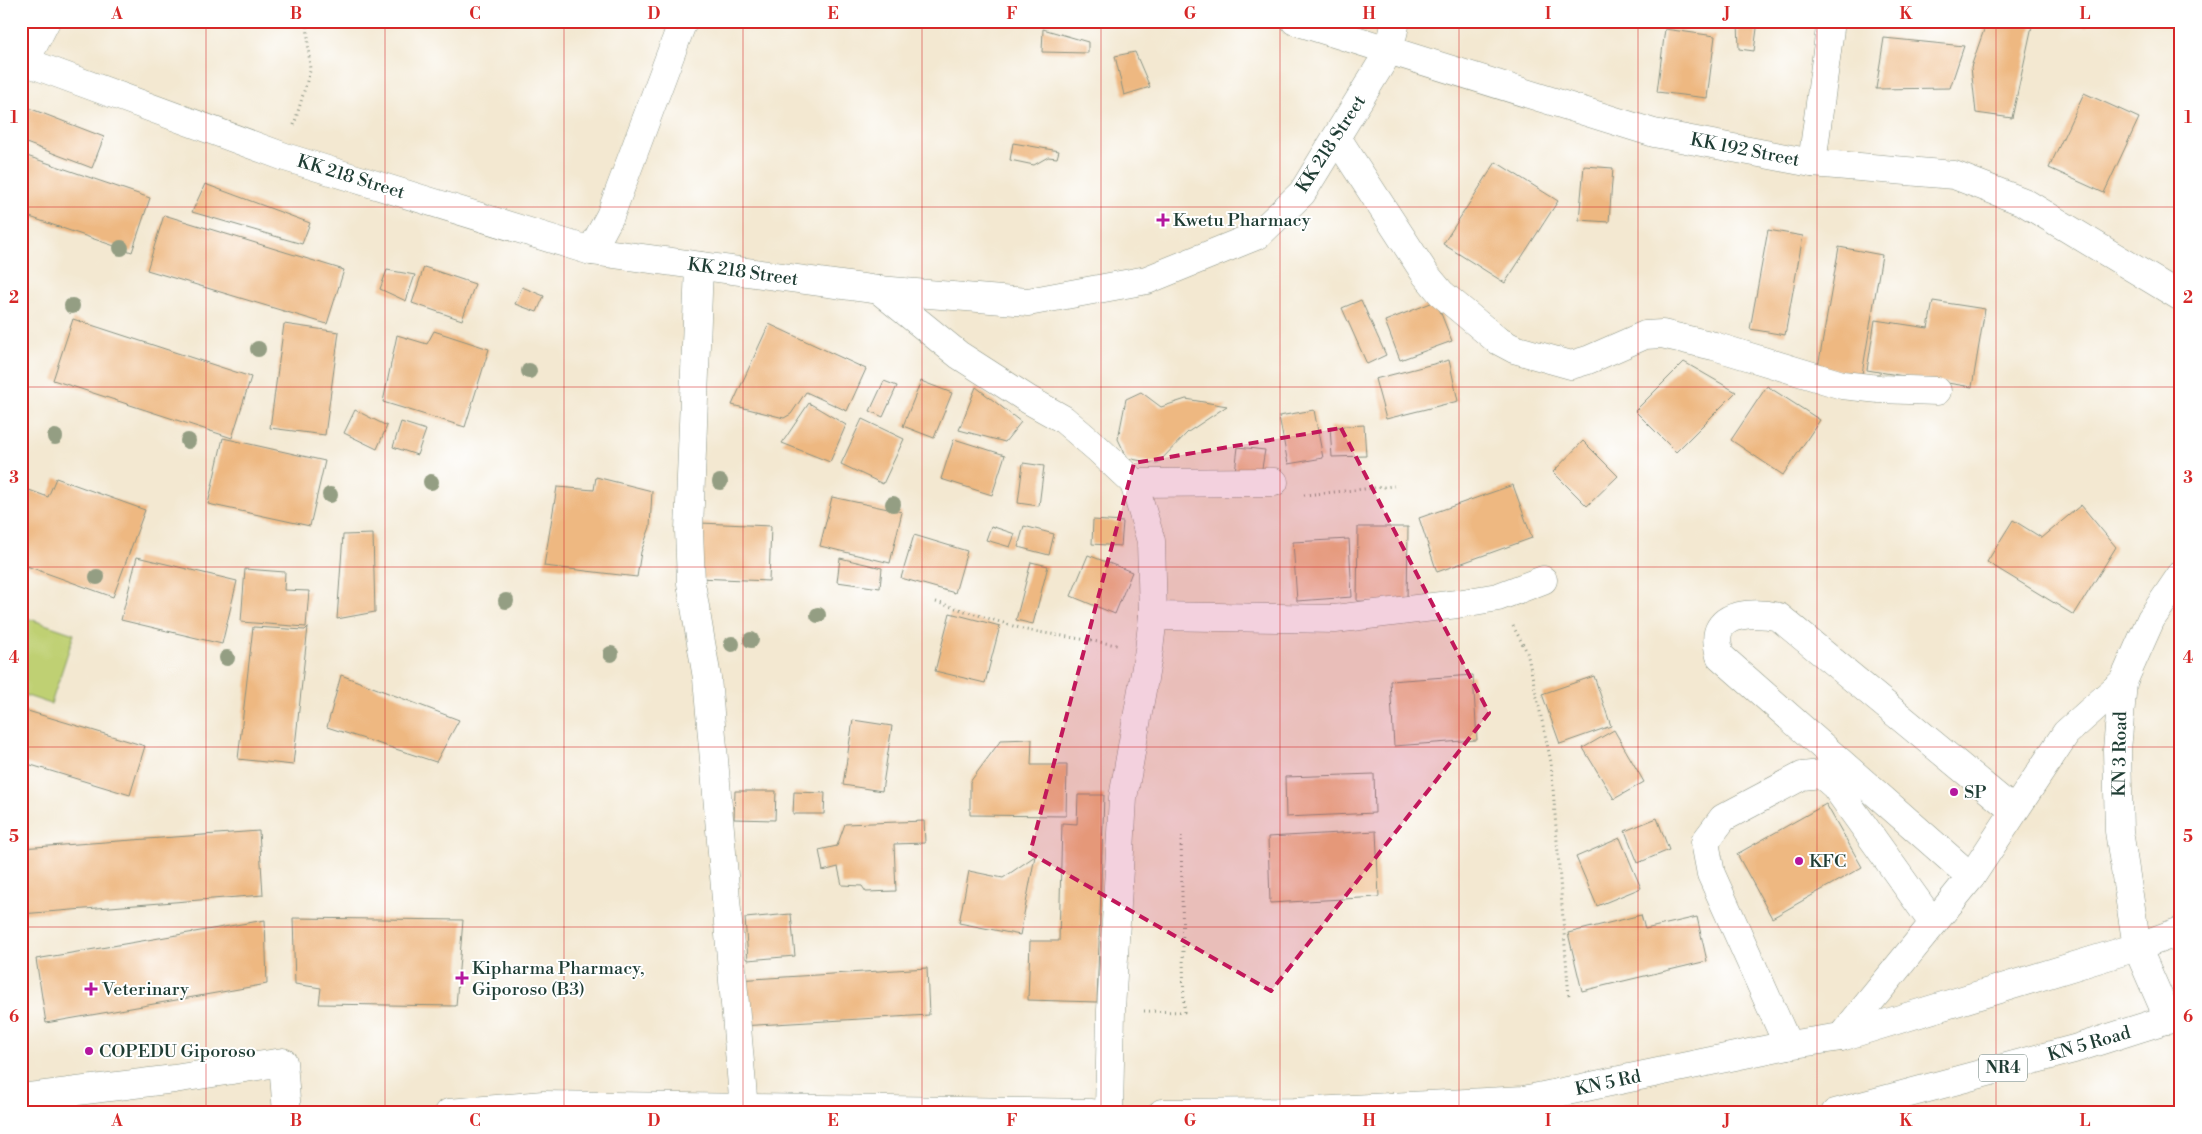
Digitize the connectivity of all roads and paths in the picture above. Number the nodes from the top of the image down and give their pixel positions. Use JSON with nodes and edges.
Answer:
{"nodes":[{"id":1,"x":46,"y":21,"type":"edge"},
{"id":2,"x":307,"y":21,"type":"edge"},
{"id":3,"x":682,"y":21,"type":"edge"},
{"id":4,"x":1295,"y":21,"type":"edge"},
{"id":5,"x":1396,"y":21,"type":"edge"},
{"id":6,"x":1832,"y":21,"type":"edge"},
{"id":7,"x":1389,"y":51,"type":"junction"},
{"id":8,"x":23,"y":61,"type":"edge"},
{"id":9,"x":1337,"y":138,"type":"junction"},
{"id":10,"x":285,"y":157,"type":"junction"},
{"id":11,"x":1812,"y":163,"type":"junction"},
{"id":12,"x":591,"y":251,"type":"junction"},
{"id":13,"x":699,"y":266,"type":"junction"},
{"id":14,"x":880,"y":290,"type":"junction"},
{"id":15,"x":2181,"y":297,"type":"edge"},
{"id":16,"x":1937,"y":391,"type":"dead end"},
{"id":17,"x":1274,"y":482,"type":"joint"},
{"id":18,"x":1134,"y":483,"type":"junction"},
{"id":19,"x":1394,"y":486,"type":"dead end"},
{"id":20,"x":2181,"y":575,"type":"edge"},
{"id":21,"x":1543,"y":580,"type":"dead end"},
{"id":22,"x":1498,"y":597,"type":"junction"},
{"id":23,"x":936,"y":602,"type":"dead end"},
{"id":24,"x":1152,"y":616,"type":"junction"},
{"id":25,"x":1149,"y":650,"type":"junction"},
{"id":26,"x":2123,"y":682,"type":"junction"},
{"id":27,"x":2014,"y":811,"type":"junction"},
{"id":28,"x":1182,"y":835,"type":"dead end"},
{"id":29,"x":1971,"y":877,"type":"junction"},
{"id":30,"x":1934,"y":923,"type":"junction"},
{"id":31,"x":2181,"y":931,"type":"edge"},
{"id":32,"x":2136,"y":947,"type":"junction"},
{"id":33,"x":1569,"y":998,"type":"dead end"},
{"id":34,"x":1111,"y":1010,"type":"junction"},
{"id":35,"x":2175,"y":1018,"type":"edge"},
{"id":36,"x":1841,"y":1037,"type":"junction"},
{"id":37,"x":1788,"y":1045,"type":"junction"},
{"id":38,"x":21,"y":1098,"type":"edge"},
{"id":39,"x":744,"y":1109,"type":"junction"},
{"id":40,"x":287,"y":1113,"type":"edge"},
{"id":41,"x":449,"y":1113,"type":"edge"},
{"id":42,"x":1091,"y":1113,"type":"edge"},
{"id":43,"x":1109,"y":1113,"type":"edge"},
{"id":44,"x":1162,"y":1113,"type":"edge"},
{"id":45,"x":1835,"y":1113,"type":"edge"}],
"edges":[{"from":1,"to":8,"type":"main road"},
{"from":2,"to":10,"type":"path"},
{"from":3,"to":12,"type":"main road"},
{"from":4,"to":7,"type":"main road","name":"KK 192 Street"},
{"from":5,"to":7,"type":"main road","name":"KK 218 Street"},
{"from":6,"to":11,"type":"main road"},
{"from":7,"to":9,"type":"main road","name":"KK 218 Street"},
{"from":7,"to":11,"type":"main road","name":"KK 192 Street"},
{"from":8,"to":10,"type":"main road","name":"KK 218 Street"},
{"from":9,"to":14,"type":"main road","name":"KK 218 Street"},
{"from":9,"to":16,"type":"main road"},
{"from":10,"to":12,"type":"main road","name":"KK 218 Street"},
{"from":11,"to":15,"type":"main road","name":"KK 192 Street"},
{"from":12,"to":13,"type":"main road","name":"KK 218 Street"},
{"from":13,"to":14,"type":"main road","name":"KK 218 Street"},
{"from":13,"to":39,"type":"main road"},
{"from":14,"to":18,"type":"main road"},
{"from":17,"to":18,"type":"main road"},
{"from":17,"to":19,"type":"path"},
{"from":18,"to":24,"type":"main road"},
{"from":20,"to":26,"type":"main road","name":"KN 3 Road","number":"NR4"},
{"from":21,"to":22,"type":"main road"},
{"from":22,"to":24,"type":"main road"},
{"from":22,"to":33,"type":"path"},
{"from":23,"to":25,"type":"path"},
{"from":24,"to":25,"type":"main road"},
{"from":25,"to":34,"type":"main road"},
{"from":26,"to":27,"type":"main road"},
{"from":26,"to":32,"type":"main road","name":"KN 3 Road","number":"NR4"},
{"from":27,"to":29,"type":"main road"},
{"from":27,"to":29,"type":"main road"},
{"from":28,"to":34,"type":"path"},
{"from":29,"to":30,"type":"main road"},
{"from":30,"to":36,"type":"main road"},
{"from":30,"to":37,"type":"main road"},
{"from":31,"to":32,"type":"main road"},
{"from":32,"to":35,"type":"main road","number":"NR4"},
{"from":32,"to":36,"type":"main road"},
{"from":34,"to":43,"type":"main road"},
{"from":35,"to":45,"type":"main road","name":"KN 5 Road","number":"NR4"},
{"from":36,"to":37,"type":"main road","name":"KN 5 Rd"},
{"from":37,"to":44,"type":"main road","name":"KN 5 Rd"},
{"from":38,"to":40,"type":"main road"},
{"from":39,"to":41,"type":"main road"},
{"from":39,"to":42,"type":"main road"}]}
